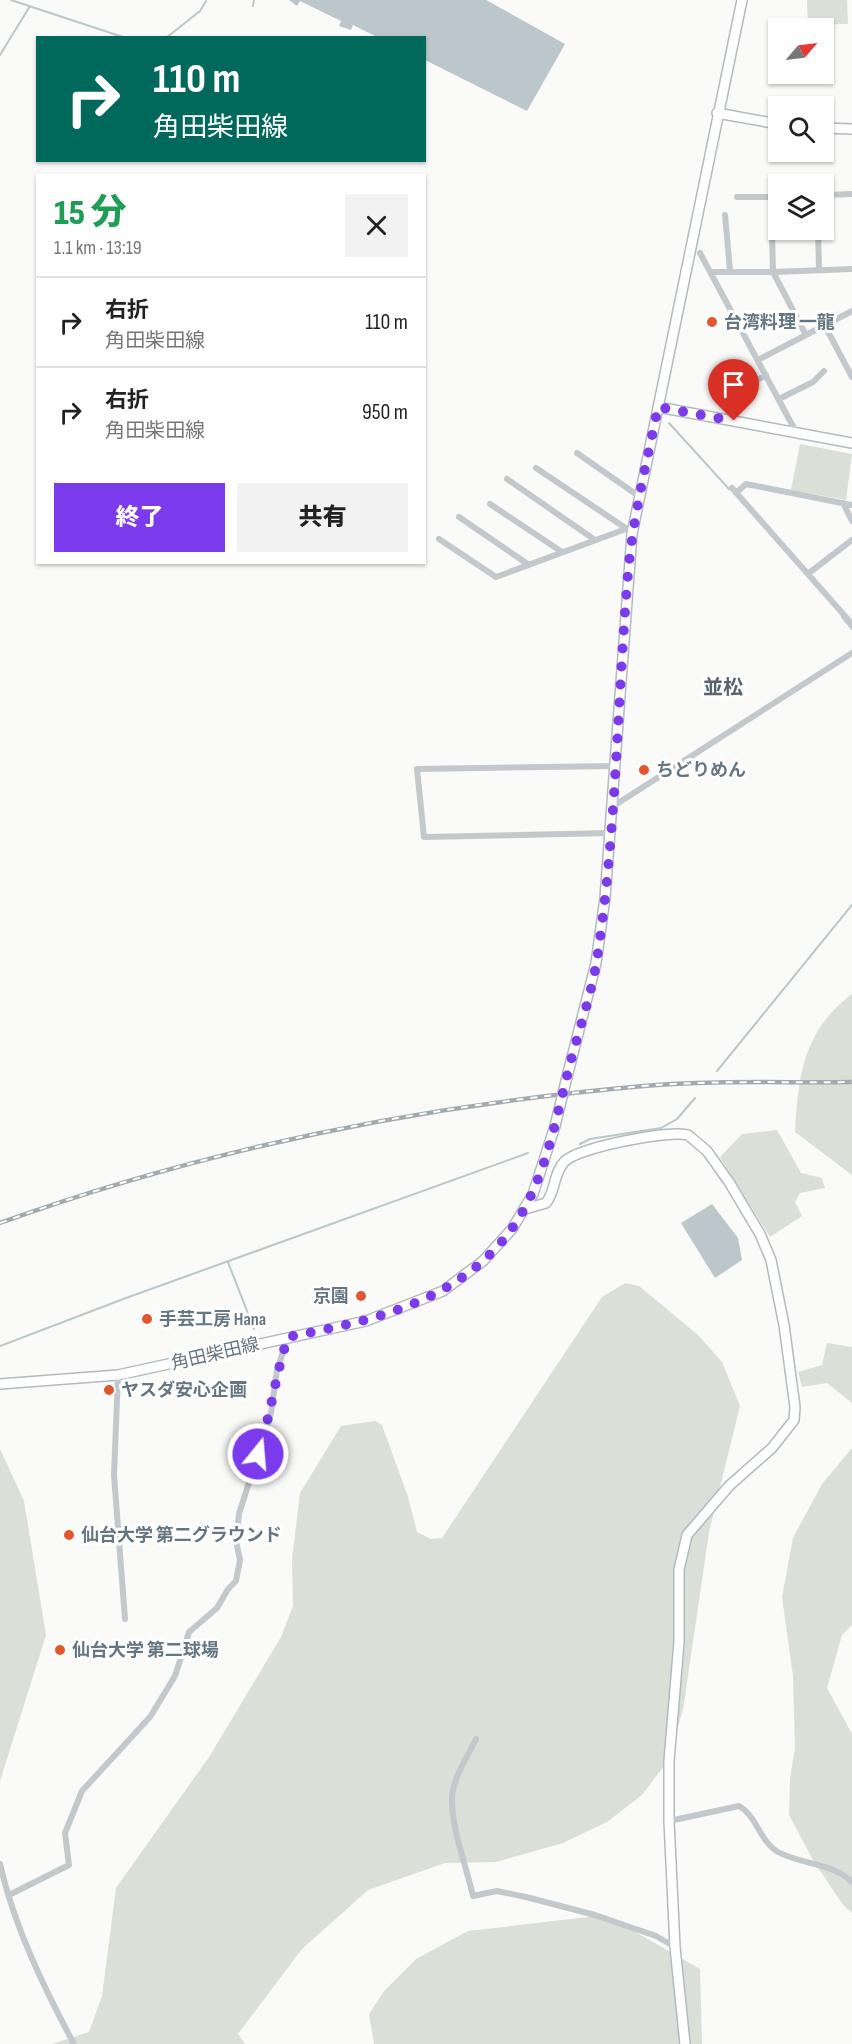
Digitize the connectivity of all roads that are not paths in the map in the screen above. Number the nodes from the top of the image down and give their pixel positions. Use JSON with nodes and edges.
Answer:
{"nodes":[{"id":1,"x":742,"y":0,"type":"edge"},
{"id":2,"x":717,"y":113,"type":"junction"},
{"id":3,"x":768,"y":122,"type":"edge"},
{"id":4,"x":834,"y":128,"type":"edge"},
{"id":5,"x":852,"y":129,"type":"edge"},
{"id":6,"x":852,"y":194,"type":"edge"},
{"id":7,"x":834,"y":195,"type":"edge"},
{"id":8,"x":738,"y":197,"type":"dead end"},
{"id":9,"x":768,"y":197,"type":"edge"},
{"id":10,"x":725,"y":215,"type":"dead end"},
{"id":11,"x":774,"y":240,"type":"edge"},
{"id":12,"x":818,"y":240,"type":"edge"},
{"id":13,"x":700,"y":253,"type":"dead end"},
{"id":14,"x":819,"y":269,"type":"junction"},
{"id":15,"x":852,"y":269,"type":"edge"},
{"id":16,"x":730,"y":270,"type":"junction"},
{"id":17,"x":711,"y":272,"type":"junction"},
{"id":18,"x":773,"y":272,"type":"junction"},
{"id":19,"x":852,"y":311,"type":"edge"},
{"id":20,"x":825,"y":326,"type":"junction"},
{"id":21,"x":806,"y":335,"type":"junction"},
{"id":22,"x":758,"y":360,"type":"junction"},
{"id":23,"x":824,"y":371,"type":"dead end"},
{"id":24,"x":766,"y":375,"type":"junction"},
{"id":25,"x":852,"y":377,"type":"edge"},
{"id":26,"x":726,"y":392,"type":"dead end"},
{"id":27,"x":778,"y":399,"type":"junction"},
{"id":28,"x":658,"y":407,"type":"junction"},
{"id":29,"x":796,"y":433,"type":"junction"},
{"id":30,"x":852,"y":443,"type":"edge"},
{"id":31,"x":577,"y":453,"type":"dead end"},
{"id":32,"x":536,"y":468,"type":"dead end"},
{"id":33,"x":507,"y":480,"type":"dead end"},
{"id":34,"x":640,"y":497,"type":"junction"},
{"id":35,"x":843,"y":503,"type":"junction"},
{"id":36,"x":490,"y":504,"type":"dead end"},
{"id":37,"x":852,"y":505,"type":"edge"},
{"id":38,"x":459,"y":517,"type":"dead end"},
{"id":39,"x":852,"y":521,"type":"edge"},
{"id":40,"x":631,"y":527,"type":"junction"},
{"id":41,"x":439,"y":539,"type":"dead end"},
{"id":42,"x":595,"y":540,"type":"junction"},
{"id":43,"x":852,"y":540,"type":"edge"},
{"id":44,"x":562,"y":552,"type":"junction"},
{"id":45,"x":529,"y":565,"type":"junction"},
{"id":46,"x":809,"y":573,"type":"junction"},
{"id":47,"x":852,"y":624,"type":"edge"},
{"id":48,"x":852,"y":653,"type":"edge"},
{"id":49,"x":615,"y":766,"type":"junction"},
{"id":50,"x":611,"y":808,"type":"junction"},
{"id":51,"x":610,"y":833,"type":"junction"},
{"id":52,"x":525,"y":1209,"type":"junction"},
{"id":53,"x":288,"y":1337,"type":"junction"},
{"id":54,"x":118,"y":1375,"type":"junction"},
{"id":55,"x":0,"y":1384,"type":"edge"},
{"id":56,"x":125,"y":1619,"type":"dead end"},
{"id":57,"x":476,"y":1738,"type":"dead end"},
{"id":58,"x":669,"y":1821,"type":"junction"},
{"id":59,"x":0,"y":1864,"type":"edge"},
{"id":60,"x":852,"y":1882,"type":"edge"},
{"id":61,"x":9,"y":1895,"type":"junction"},
{"id":62,"x":675,"y":1947,"type":"junction"},
{"id":63,"x":74,"y":2044,"type":"edge"},
{"id":64,"x":685,"y":2044,"type":"edge"}],
"edges":[{"from":1,"to":2,"type":"street","name":"角田柴田線"},
{"from":2,"to":3,"type":"street"},
{"from":2,"to":28,"type":"street","name":"角田柴田線"},
{"from":4,"to":5,"type":"street"},
{"from":6,"to":7,"type":"street"},
{"from":8,"to":9,"type":"street"},
{"from":10,"to":16,"type":"street"},
{"from":11,"to":18,"type":"street"},
{"from":12,"to":14,"type":"street"},
{"from":13,"to":17,"type":"street"},
{"from":14,"to":15,"type":"street"},
{"from":14,"to":18,"type":"street"},
{"from":16,"to":17,"type":"street"},
{"from":16,"to":18,"type":"street"},
{"from":17,"to":22,"type":"street"},
{"from":18,"to":21,"type":"street"},
{"from":19,"to":20,"type":"street"},
{"from":20,"to":21,"type":"street"},
{"from":20,"to":25,"type":"street"},
{"from":21,"to":22,"type":"street"},
{"from":22,"to":24,"type":"street"},
{"from":23,"to":27,"type":"street"},
{"from":24,"to":26,"type":"street"},
{"from":24,"to":27,"type":"street"},
{"from":27,"to":29,"type":"street"},
{"from":28,"to":29,"type":"street"},
{"from":28,"to":34,"type":"street","name":"角田柴田線"},
{"from":29,"to":30,"type":"street"},
{"from":31,"to":34,"type":"street"},
{"from":32,"to":40,"type":"street"},
{"from":33,"to":42,"type":"street"},
{"from":34,"to":40,"type":"street","name":"角田柴田線"},
{"from":35,"to":37,"type":"street"},
{"from":35,"to":39,"type":"street"},
{"from":35,"to":46,"type":"street"},
{"from":36,"to":44,"type":"street"},
{"from":38,"to":45,"type":"street"},
{"from":40,"to":42,"type":"street"},
{"from":40,"to":49,"type":"street","name":"角田柴田線"},
{"from":41,"to":45,"type":"street"},
{"from":42,"to":44,"type":"street"},
{"from":43,"to":46,"type":"street"},
{"from":44,"to":45,"type":"street"},
{"from":46,"to":47,"type":"street"},
{"from":48,"to":50,"type":"street"},
{"from":49,"to":50,"type":"street","name":"角田柴田線"},
{"from":49,"to":51,"type":"street"},
{"from":50,"to":51,"type":"street","name":"角田柴田線"},
{"from":51,"to":52,"type":"street","name":"角田柴田線","bridge":true},
{"from":52,"to":53,"type":"street","name":"角田柴田線"},
{"from":52,"to":58,"type":"street"},
{"from":53,"to":54,"type":"street","name":"角田柴田線"},
{"from":53,"to":61,"type":"street"},
{"from":54,"to":55,"type":"street","name":"角田柴田線"},
{"from":54,"to":56,"type":"street"},
{"from":57,"to":62,"type":"street"},
{"from":58,"to":60,"type":"street"},
{"from":58,"to":62,"type":"street"},
{"from":59,"to":61,"type":"street"},
{"from":61,"to":63,"type":"street"},
{"from":62,"to":64,"type":"street"}]}
